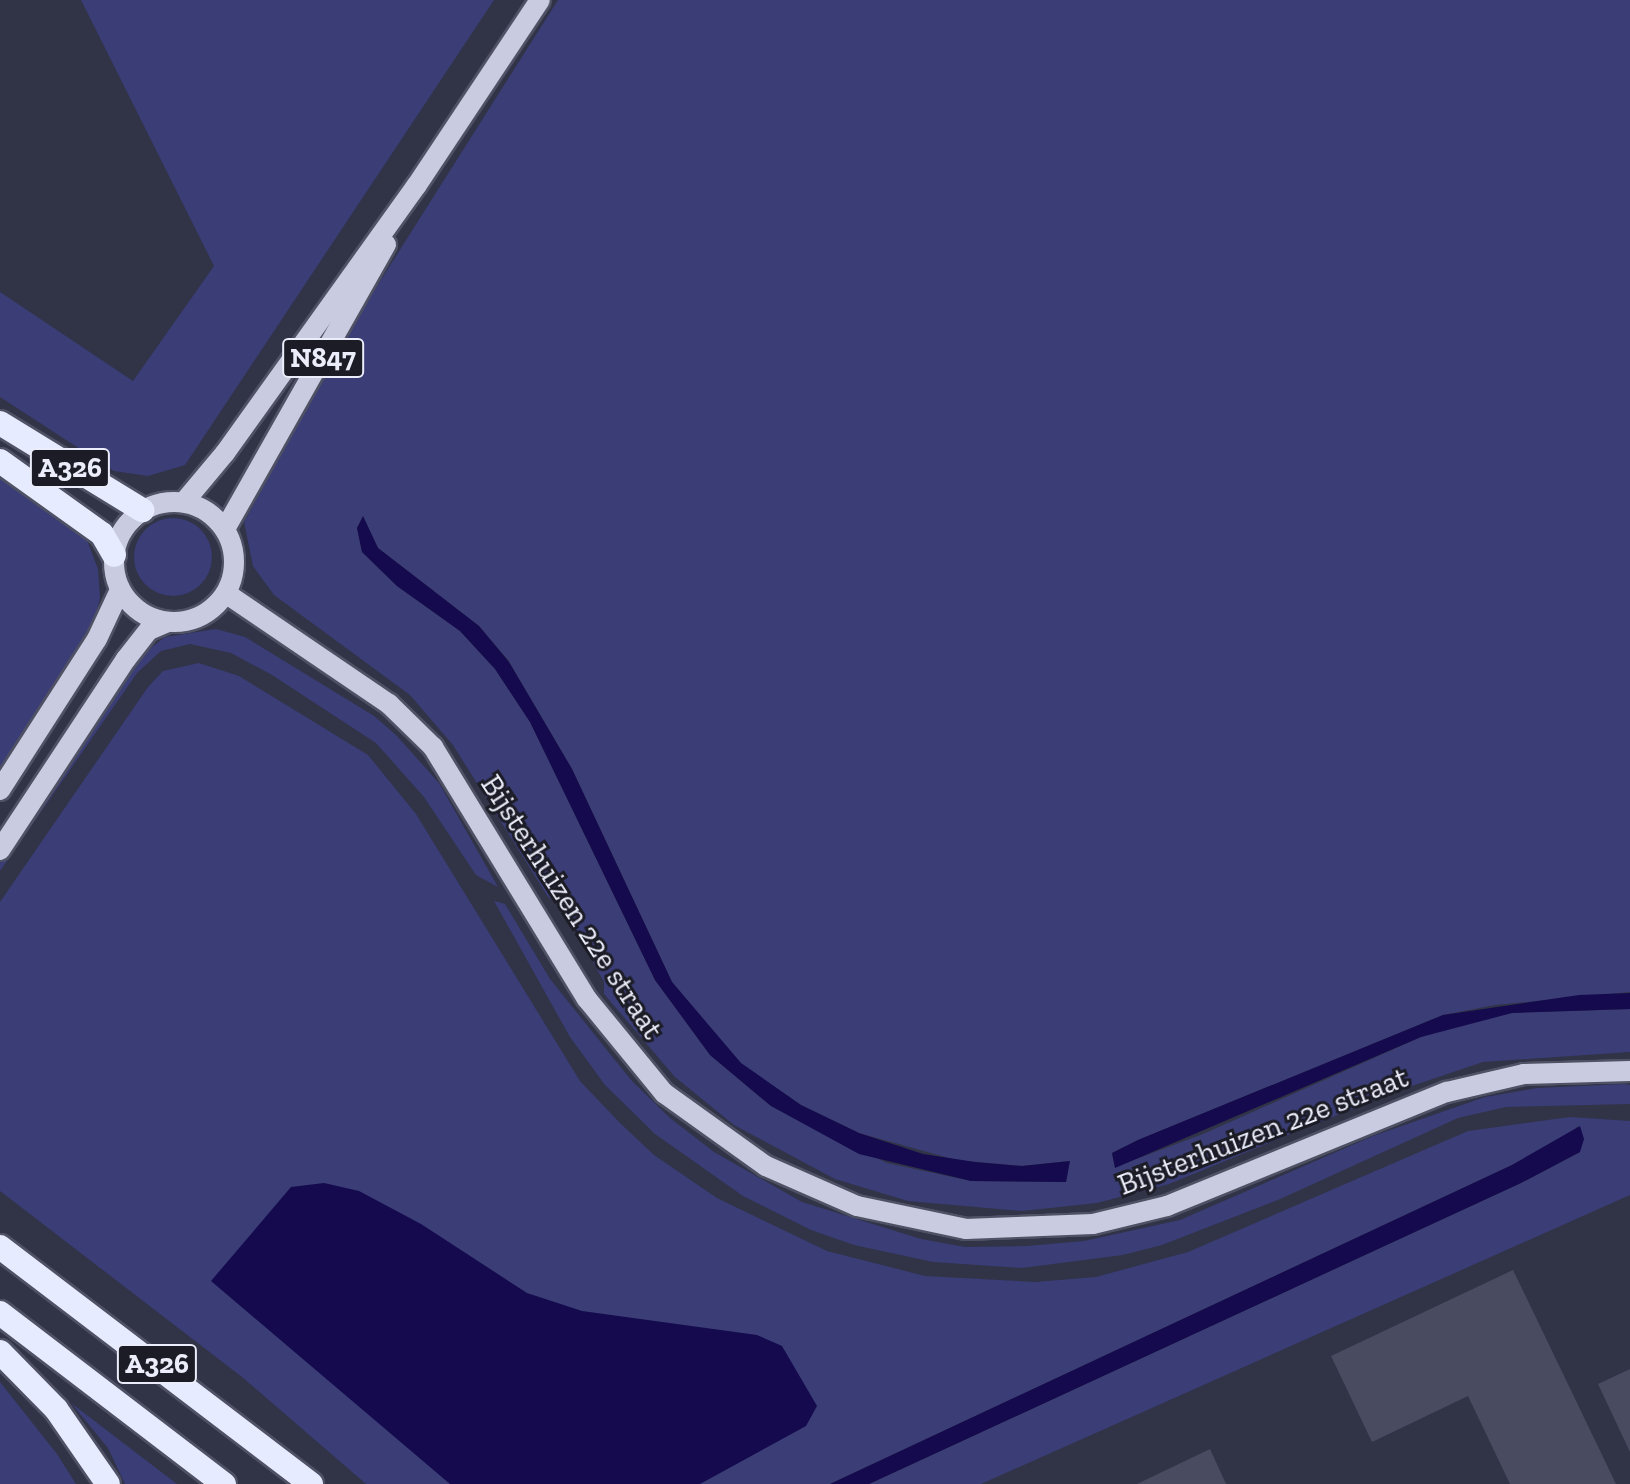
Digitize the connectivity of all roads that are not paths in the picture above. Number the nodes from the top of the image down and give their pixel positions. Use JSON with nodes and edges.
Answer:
{"nodes":[{"id":1,"x":540,"y":0,"type":"edge"},
{"id":2,"x":417,"y":185,"type":"junction"},
{"id":3,"x":0,"y":423,"type":"edge"},
{"id":4,"x":0,"y":461,"type":"edge"},
{"id":5,"x":184,"y":502,"type":"junction"},
{"id":6,"x":142,"y":510,"type":"junction"},
{"id":7,"x":225,"y":529,"type":"junction"},
{"id":8,"x":114,"y":555,"type":"junction"},
{"id":9,"x":120,"y":590,"type":"junction"},
{"id":10,"x":227,"y":594,"type":"junction"},
{"id":11,"x":168,"y":622,"type":"junction"},
{"id":12,"x":0,"y":790,"type":"edge"},
{"id":13,"x":0,"y":850,"type":"edge"},
{"id":14,"x":1630,"y":1071,"type":"edge"},
{"id":15,"x":0,"y":1247,"type":"edge"},
{"id":16,"x":0,"y":1313,"type":"edge"},
{"id":17,"x":0,"y":1352,"type":"edge"},
{"id":18,"x":108,"y":1484,"type":"edge"},
{"id":19,"x":224,"y":1484,"type":"edge"},
{"id":20,"x":311,"y":1484,"type":"edge"}],
"edges":[{"from":1,"to":2,"type":"main road","number":"N847"},
{"from":2,"to":5,"type":"main road","number":"N847"},
{"from":2,"to":7,"type":"main road","number":"N847"},
{"from":3,"to":6,"type":"highway","number":"A326"},
{"from":4,"to":8,"type":"highway","number":"A326"},
{"from":5,"to":6,"type":"main road"},
{"from":5,"to":7,"type":"main road"},
{"from":6,"to":8,"type":"main road"},
{"from":7,"to":10,"type":"main road"},
{"from":8,"to":9,"type":"main road"},
{"from":9,"to":11,"type":"main road"},
{"from":9,"to":12,"type":"main road"},
{"from":10,"to":11,"type":"main road"},
{"from":10,"to":14,"type":"main road","name":"Bijsterhuizen 22e straat"},
{"from":11,"to":13,"type":"main road"},
{"from":15,"to":20,"type":"highway","number":"A326"},
{"from":16,"to":19,"type":"highway","number":"A326"},
{"from":17,"to":18,"type":"highway"}]}
